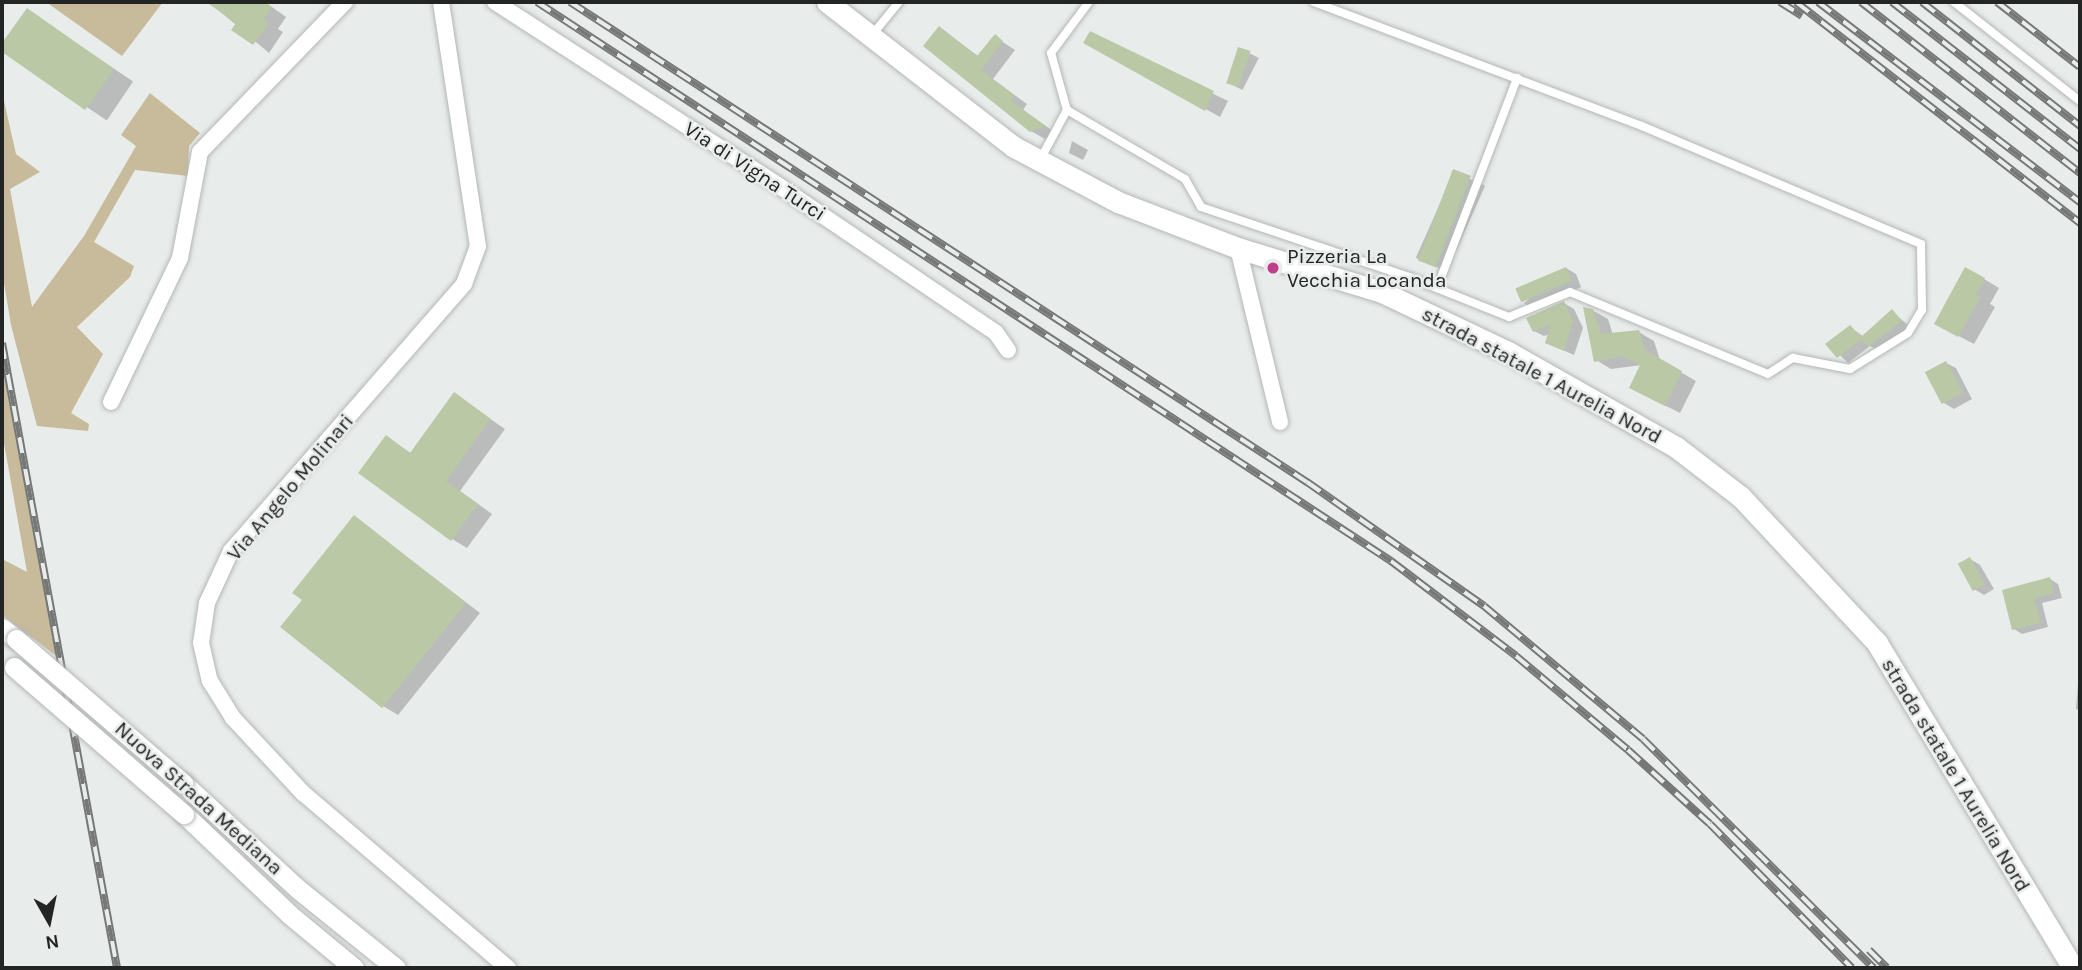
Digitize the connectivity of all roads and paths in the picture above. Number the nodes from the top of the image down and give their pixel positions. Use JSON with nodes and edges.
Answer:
{"nodes":[{"id":1,"x":345,"y":2,"type":"edge"},
{"id":2,"x":441,"y":2,"type":"edge"},
{"id":3,"x":495,"y":2,"type":"edge"},
{"id":4,"x":827,"y":2,"type":"edge"},
{"id":5,"x":899,"y":2,"type":"edge"},
{"id":6,"x":1089,"y":2,"type":"edge"},
{"id":7,"x":1314,"y":2,"type":"edge"},
{"id":8,"x":1954,"y":2,"type":"edge"},
{"id":9,"x":870,"y":37,"type":"junction"},
{"id":10,"x":1517,"y":78,"type":"junction"},
{"id":11,"x":2080,"y":101,"type":"edge"},
{"id":12,"x":1068,"y":110,"type":"junction"},
{"id":13,"x":1039,"y":161,"type":"junction"},
{"id":14,"x":1238,"y":248,"type":"junction"},
{"id":15,"x":1437,"y":288,"type":"junction"},
{"id":16,"x":1008,"y":350,"type":"dead end"},
{"id":17,"x":111,"y":402,"type":"dead end"},
{"id":18,"x":1280,"y":422,"type":"dead end"},
{"id":19,"x":9,"y":634,"type":"edge"},
{"id":20,"x":8,"y":663,"type":"edge"},
{"id":21,"x":354,"y":968,"type":"edge"},
{"id":22,"x":396,"y":968,"type":"edge"},
{"id":23,"x":508,"y":968,"type":"edge"},
{"id":24,"x":2073,"y":968,"type":"edge"}],
"edges":[{"from":1,"to":17,"type":"street"},
{"from":2,"to":23,"type":"street","name":"Via Angelo Molinari"},
{"from":3,"to":16,"type":"street","name":"Via di Vigna Turci"},
{"from":4,"to":9,"type":"main road","name":"strada statale 1 Aurelia Nord"},
{"from":5,"to":9,"type":"lane"},
{"from":6,"to":12,"type":"lane"},
{"from":7,"to":10,"type":"lane"},
{"from":8,"to":11,"type":"lane"},
{"from":9,"to":13,"type":"main road","name":"strada statale 1 Aurelia Nord"},
{"from":10,"to":15,"type":"lane"},
{"from":10,"to":15,"type":"lane"},
{"from":12,"to":13,"type":"lane"},
{"from":12,"to":15,"type":"lane"},
{"from":13,"to":14,"type":"main road","name":"strada statale 1 Aurelia Nord"},
{"from":14,"to":18,"type":"street"},
{"from":14,"to":24,"type":"main road","name":"strada statale 1 Aurelia Nord"},
{"from":19,"to":22,"type":"street","name":"Nuova Strada Mediana","bridge":true},
{"from":20,"to":21,"type":"street","name":"Nuova Strada Mediana","bridge":true}]}
